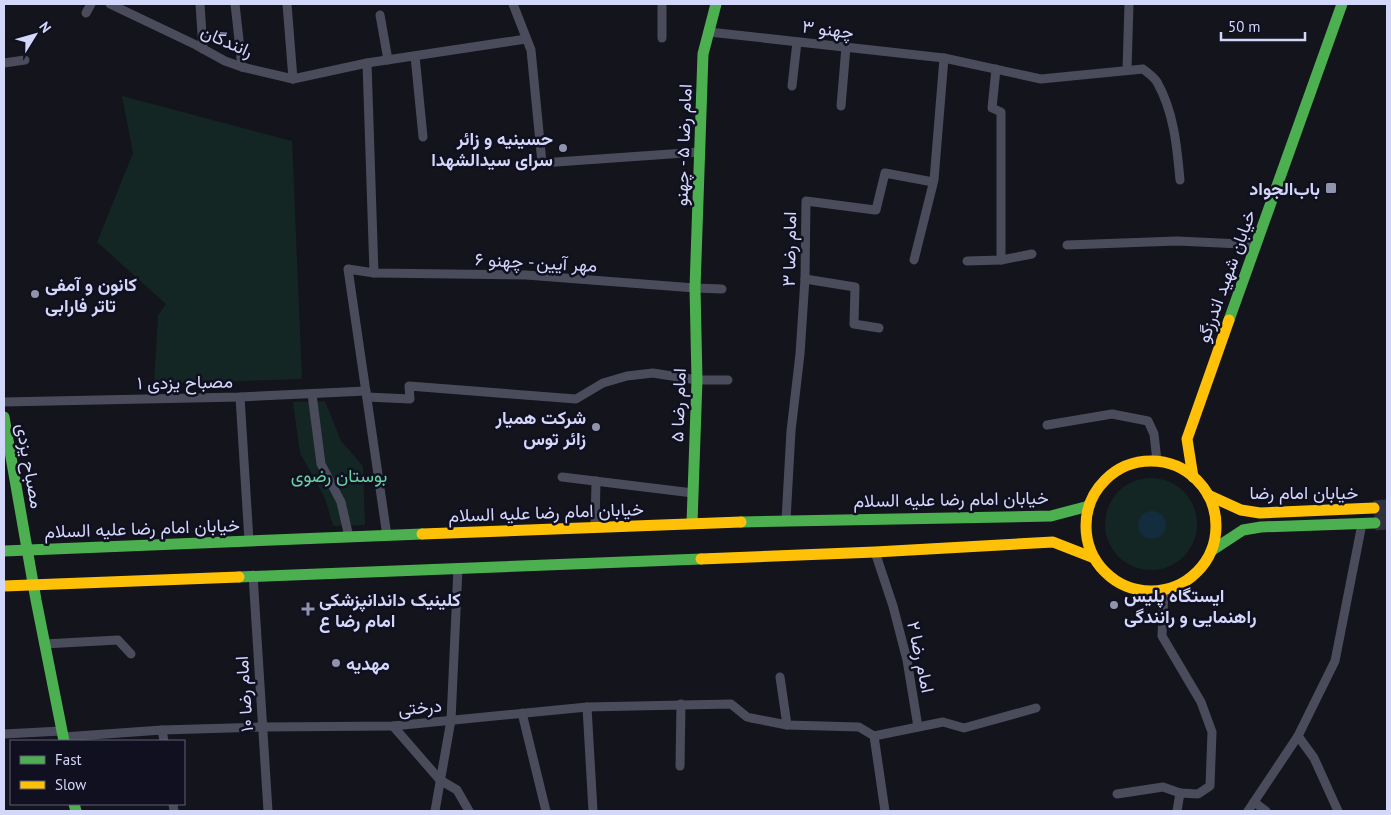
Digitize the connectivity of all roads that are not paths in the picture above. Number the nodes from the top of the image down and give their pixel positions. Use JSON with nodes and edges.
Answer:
{"nodes":[{"id":1,"x":91,"y":4,"type":"edge"},
{"id":2,"x":110,"y":4,"type":"edge"},
{"id":3,"x":200,"y":4,"type":"edge"},
{"id":4,"x":235,"y":4,"type":"edge"},
{"id":5,"x":287,"y":4,"type":"edge"},
{"id":6,"x":513,"y":4,"type":"edge"},
{"id":7,"x":662,"y":4,"type":"edge"},
{"id":8,"x":716,"y":4,"type":"edge"},
{"id":9,"x":1129,"y":4,"type":"edge"},
{"id":10,"x":1342,"y":4,"type":"edge"},
{"id":11,"x":86,"y":13,"type":"dead end"},
{"id":12,"x":380,"y":15,"type":"dead end"},
{"id":13,"x":709,"y":32,"type":"junction"},
{"id":14,"x":662,"y":38,"type":"dead end"},
{"id":15,"x":526,"y":39,"type":"junction"},
{"id":16,"x":797,"y":42,"type":"junction"},
{"id":17,"x":846,"y":47,"type":"junction"},
{"id":18,"x":203,"y":49,"type":"junction"},
{"id":19,"x":415,"y":56,"type":"junction"},
{"id":20,"x":944,"y":58,"type":"junction"},
{"id":21,"x":25,"y":60,"type":"dead end"},
{"id":22,"x":388,"y":60,"type":"junction"},
{"id":23,"x":367,"y":63,"type":"junction"},
{"id":24,"x":4,"y":64,"type":"edge"},
{"id":25,"x":242,"y":67,"type":"junction"},
{"id":26,"x":996,"y":69,"type":"junction"},
{"id":27,"x":1127,"y":70,"type":"junction"},
{"id":28,"x":293,"y":79,"type":"junction"},
{"id":29,"x":792,"y":86,"type":"dead end"},
{"id":30,"x":841,"y":106,"type":"dead end"},
{"id":31,"x":423,"y":138,"type":"dead end"},
{"id":32,"x":699,"y":152,"type":"junction"},
{"id":33,"x":1180,"y":180,"type":"dead end"},
{"id":34,"x":933,"y":182,"type":"junction"},
{"id":35,"x":1066,"y":245,"type":"dead end"},
{"id":36,"x":1254,"y":249,"type":"junction"},
{"id":37,"x":1032,"y":254,"type":"dead end"},
{"id":38,"x":914,"y":260,"type":"dead end"},
{"id":39,"x":1001,"y":260,"type":"junction"},
{"id":40,"x":967,"y":261,"type":"dead end"},
{"id":41,"x":374,"y":273,"type":"junction"},
{"id":42,"x":805,"y":279,"type":"junction"},
{"id":43,"x":695,"y":288,"type":"junction"},
{"id":44,"x":722,"y":289,"type":"dead end"},
{"id":45,"x":879,"y":328,"type":"dead end"},
{"id":46,"x":697,"y":380,"type":"junction"},
{"id":47,"x":728,"y":380,"type":"dead end"},
{"id":48,"x":312,"y":394,"type":"junction"},
{"id":49,"x":367,"y":394,"type":"junction"},
{"id":50,"x":240,"y":397,"type":"junction"},
{"id":51,"x":4,"y":402,"type":"edge"},
{"id":52,"x":4,"y":417,"type":"edge"},
{"id":53,"x":1047,"y":425,"type":"dead end"},
{"id":54,"x":1157,"y":461,"type":"junction"},
{"id":55,"x":562,"y":477,"type":"dead end"},
{"id":56,"x":1193,"y":477,"type":"junction"},
{"id":57,"x":596,"y":481,"type":"junction"},
{"id":58,"x":693,"y":492,"type":"junction"},
{"id":59,"x":1208,"y":495,"type":"junction"},
{"id":60,"x":1089,"y":506,"type":"junction"},
{"id":61,"x":1374,"y":508,"type":"tunnel mouth"},
{"id":62,"x":786,"y":520,"type":"junction"},
{"id":63,"x":1375,"y":523,"type":"tunnel mouth"},
{"id":64,"x":692,"y":524,"type":"junction"},
{"id":65,"x":595,"y":527,"type":"junction"},
{"id":66,"x":1361,"y":529,"type":"dead end"},
{"id":67,"x":387,"y":536,"type":"junction"},
{"id":68,"x":349,"y":537,"type":"junction"},
{"id":69,"x":249,"y":541,"type":"junction"},
{"id":70,"x":28,"y":550,"type":"junction"},
{"id":71,"x":4,"y":551,"type":"edge"},
{"id":72,"x":1212,"y":551,"type":"junction"},
{"id":73,"x":875,"y":552,"type":"junction"},
{"id":74,"x":1094,"y":558,"type":"junction"},
{"id":75,"x":458,"y":568,"type":"junction"},
{"id":76,"x":253,"y":575,"type":"junction"},
{"id":77,"x":34,"y":585,"type":"junction"},
{"id":78,"x":4,"y":586,"type":"edge"},
{"id":79,"x":1164,"y":590,"type":"junction"},
{"id":80,"x":44,"y":644,"type":"junction"},
{"id":81,"x":131,"y":654,"type":"dead end"},
{"id":82,"x":780,"y":677,"type":"dead end"},
{"id":83,"x":681,"y":704,"type":"junction"},
{"id":84,"x":586,"y":708,"type":"junction"},
{"id":85,"x":1036,"y":708,"type":"dead end"},
{"id":86,"x":522,"y":713,"type":"junction"},
{"id":87,"x":450,"y":720,"type":"junction"},
{"id":88,"x":786,"y":725,"type":"junction"},
{"id":89,"x":393,"y":726,"type":"junction"},
{"id":90,"x":262,"y":727,"type":"junction"},
{"id":91,"x":918,"y":727,"type":"junction"},
{"id":92,"x":162,"y":730,"type":"junction"},
{"id":93,"x":4,"y":734,"type":"edge"},
{"id":94,"x":874,"y":736,"type":"junction"},
{"id":95,"x":1298,"y":736,"type":"junction"},
{"id":96,"x":63,"y":737,"type":"edge"},
{"id":97,"x":164,"y":740,"type":"edge"},
{"id":98,"x":680,"y":766,"type":"dead end"},
{"id":99,"x":440,"y":780,"type":"junction"},
{"id":100,"x":1180,"y":793,"type":"junction"},
{"id":101,"x":1118,"y":794,"type":"dead end"},
{"id":102,"x":1254,"y":802,"type":"junction"},
{"id":103,"x":268,"y":811,"type":"edge"},
{"id":104,"x":435,"y":811,"type":"edge"},
{"id":105,"x":469,"y":811,"type":"edge"},
{"id":106,"x":546,"y":811,"type":"edge"},
{"id":107,"x":593,"y":811,"type":"edge"},
{"id":108,"x":885,"y":811,"type":"edge"},
{"id":109,"x":1177,"y":811,"type":"edge"},
{"id":110,"x":1248,"y":811,"type":"edge"},
{"id":111,"x":1266,"y":811,"type":"edge"},
{"id":112,"x":1338,"y":811,"type":"edge"}],
"edges":[{"from":1,"to":11,"type":"street"},
{"from":2,"to":18,"type":"street","name":"رانندگان"},
{"from":3,"to":18,"type":"street"},
{"from":4,"to":25,"type":"street"},
{"from":5,"to":28,"type":"street"},
{"from":6,"to":15,"type":"street"},
{"from":7,"to":14,"type":"street"},
{"from":8,"to":13,"type":"main road","name":"امام رضا ۵ - چهنو"},
{"from":9,"to":27,"type":"street"},
{"from":10,"to":36,"type":"main road","name":"خیابان شهید اندرزگو"},
{"from":12,"to":22,"type":"street"},
{"from":13,"to":16,"type":"street","name":"چهنو ۳"},
{"from":13,"to":32,"type":"main road","name":"امام رضا ۵ - چهنو"},
{"from":15,"to":19,"type":"street","name":"رانندگان"},
{"from":15,"to":32,"type":"street"},
{"from":16,"to":17,"type":"street","name":"چهنو ۳"},
{"from":16,"to":29,"type":"street"},
{"from":17,"to":20,"type":"street","name":"چهنو ۳"},
{"from":17,"to":30,"type":"street"},
{"from":18,"to":25,"type":"street","name":"رانندگان"},
{"from":19,"to":22,"type":"street","name":"رانندگان"},
{"from":19,"to":31,"type":"street"},
{"from":20,"to":26,"type":"street","name":"چهنو ۳"},
{"from":20,"to":34,"type":"street"},
{"from":21,"to":24,"type":"street"},
{"from":22,"to":23,"type":"street","name":"رانندگان"},
{"from":23,"to":28,"type":"street","name":"رانندگان"},
{"from":23,"to":41,"type":"street"},
{"from":25,"to":28,"type":"street","name":"رانندگان"},
{"from":26,"to":27,"type":"street","name":"چهنو ۳"},
{"from":26,"to":39,"type":"street"},
{"from":27,"to":33,"type":"street","name":"چهنو ۳"},
{"from":32,"to":43,"type":"main road","name":"امام رضا ۵ - چهنو"},
{"from":34,"to":38,"type":"street"},
{"from":34,"to":42,"type":"street","name":"امام رضا ۳"},
{"from":35,"to":36,"type":"street"},
{"from":36,"to":56,"type":"main road","name":"خیابان شهید اندرزگو"},
{"from":37,"to":39,"type":"street"},
{"from":39,"to":40,"type":"street"},
{"from":41,"to":43,"type":"street","name":"مهر آیین - چهنو ۶"},
{"from":41,"to":49,"type":"street","name":"مهر آیین - چهنو ۶"},
{"from":42,"to":45,"type":"street"},
{"from":42,"to":62,"type":"street","name":"امام رضا ۳"},
{"from":43,"to":44,"type":"street","name":"مهر آیین - چهنو ۶"},
{"from":43,"to":46,"type":"main road","name":"امام رضا ۵"},
{"from":46,"to":47,"type":"street"},
{"from":46,"to":49,"type":"street","name":"مصباح یزدی ۱"},
{"from":46,"to":58,"type":"main road","name":"امام رضا ۵"},
{"from":48,"to":49,"type":"street","name":"مصباح یزدی ۱"},
{"from":48,"to":50,"type":"street","name":"مصباح یزدی ۱"},
{"from":48,"to":68,"type":"street"},
{"from":49,"to":67,"type":"street"},
{"from":50,"to":51,"type":"street","name":"مصباح یزدی ۱"},
{"from":50,"to":69,"type":"street"},
{"from":52,"to":70,"type":"main road","name":"مصباح یزدی"},
{"from":53,"to":54,"type":"street"},
{"from":54,"to":56,"type":"main road"},
{"from":54,"to":60,"type":"main road"},
{"from":55,"to":57,"type":"street"},
{"from":56,"to":59,"type":"main road"},
{"from":57,"to":58,"type":"street"},
{"from":57,"to":65,"type":"street"},
{"from":58,"to":64,"type":"main road","name":"امام رضا ۵"},
{"from":59,"to":61,"type":"main road","name":"خیابان امام رضا"},
{"from":59,"to":72,"type":"main road"},
{"from":60,"to":62,"type":"main road","name":"خیابان امام رضا علیه السلام"},
{"from":60,"to":74,"type":"main road"},
{"from":62,"to":64,"type":"main road","name":"خیابان امام رضا علیه السلام"},
{"from":63,"to":72,"type":"main road","name":"خیابان امام رضا"},
{"from":64,"to":65,"type":"main road","name":"خیابان امام رضا علیه السلام"},
{"from":65,"to":67,"type":"main road","name":"خیابان امام رضا علیه السلام"},
{"from":66,"to":95,"type":"street"},
{"from":67,"to":68,"type":"main road","name":"خیابان امام رضا علیه السلام"},
{"from":68,"to":69,"type":"main road","name":"خیابان امام رضا علیه السلام"},
{"from":69,"to":70,"type":"main road","name":"خیابان امام رضا علیه السلام"},
{"from":70,"to":71,"type":"main road","name":"خیابان امام رضا علیه السلام"},
{"from":70,"to":77,"type":"main road","name":"مصباح یزدی"},
{"from":72,"to":79,"type":"main road"},
{"from":73,"to":74,"type":"main road"},
{"from":73,"to":75,"type":"main road"},
{"from":73,"to":91,"type":"street","name":"امام رضا ۲"},
{"from":74,"to":79,"type":"main road"},
{"from":75,"to":76,"type":"main road"},
{"from":75,"to":87,"type":"street"},
{"from":76,"to":77,"type":"main road"},
{"from":76,"to":90,"type":"street","name":"امام رضا ۱۰"},
{"from":77,"to":78,"type":"main road"},
{"from":77,"to":80,"type":"main road","name":"مصباح یزدی"},
{"from":79,"to":100,"type":"street"},
{"from":80,"to":81,"type":"street"},
{"from":80,"to":96,"type":"main road","name":"مصباح یزدی"},
{"from":82,"to":88,"type":"street"},
{"from":83,"to":84,"type":"street","name":"درختی"},
{"from":83,"to":88,"type":"street","name":"درختی"},
{"from":83,"to":98,"type":"street"},
{"from":84,"to":86,"type":"street","name":"درختی"},
{"from":84,"to":107,"type":"street"},
{"from":85,"to":91,"type":"street"},
{"from":86,"to":87,"type":"street","name":"درختی"},
{"from":86,"to":106,"type":"street"},
{"from":87,"to":89,"type":"street","name":"درختی"},
{"from":87,"to":99,"type":"street"},
{"from":88,"to":94,"type":"street","name":"درختی"},
{"from":89,"to":90,"type":"street","name":"درختی"},
{"from":89,"to":99,"type":"street"},
{"from":90,"to":92,"type":"street","name":"درختی"},
{"from":90,"to":103,"type":"street","name":"امام رضا ۱۰"},
{"from":91,"to":94,"type":"street"},
{"from":92,"to":96,"type":"street","name":"درختی"},
{"from":92,"to":97,"type":"street"},
{"from":93,"to":96,"type":"street","name":"درختی"},
{"from":94,"to":108,"type":"street"},
{"from":95,"to":102,"type":"street"},
{"from":95,"to":112,"type":"street"},
{"from":99,"to":104,"type":"street"},
{"from":99,"to":105,"type":"street"},
{"from":100,"to":101,"type":"street"},
{"from":100,"to":109,"type":"street"},
{"from":102,"to":110,"type":"street"},
{"from":102,"to":111,"type":"street"}]}
